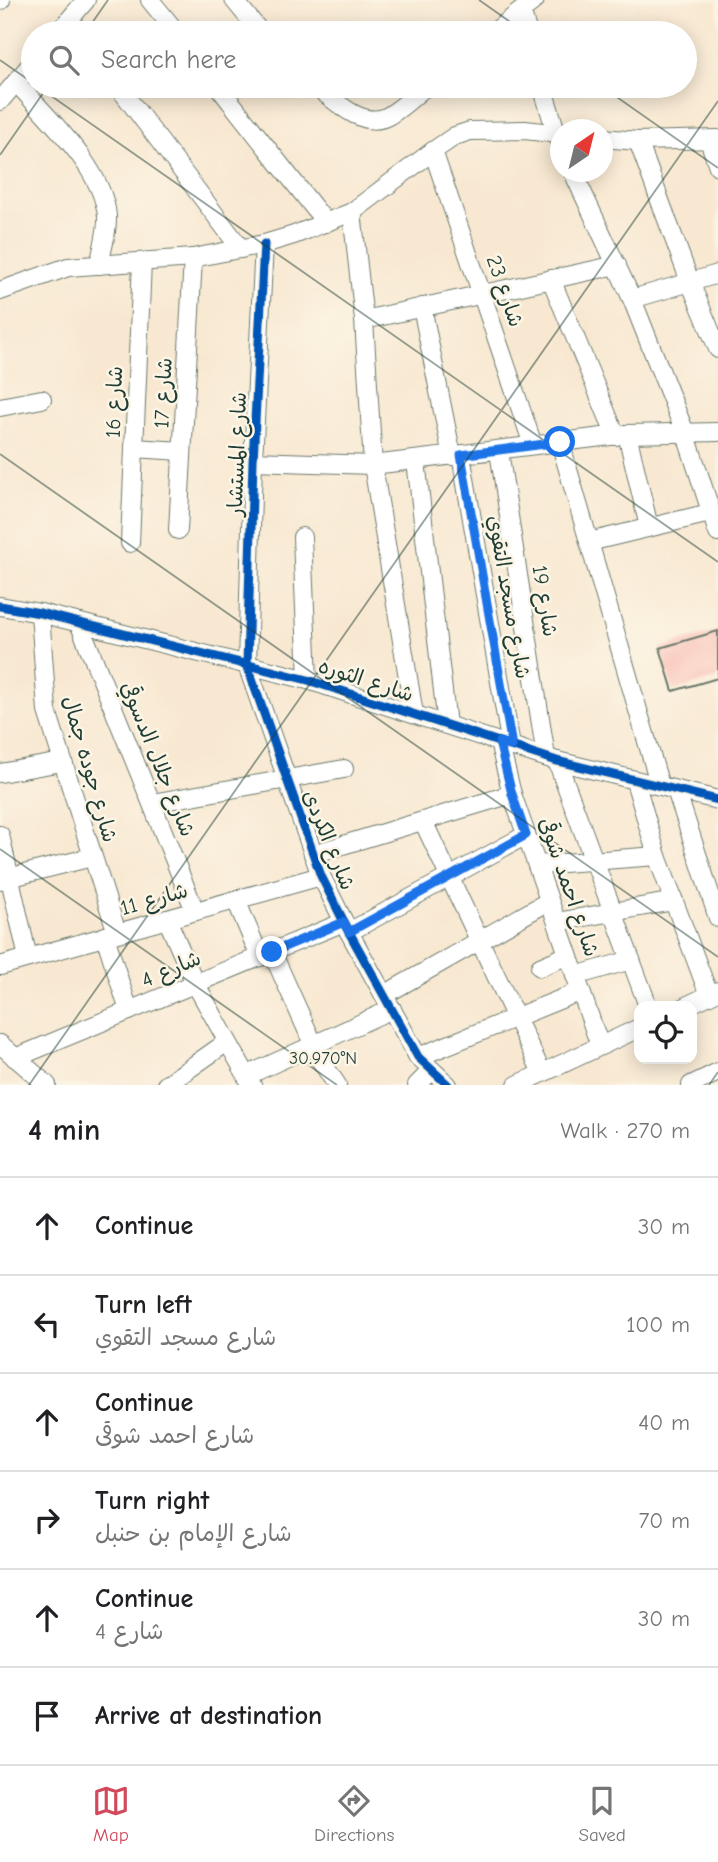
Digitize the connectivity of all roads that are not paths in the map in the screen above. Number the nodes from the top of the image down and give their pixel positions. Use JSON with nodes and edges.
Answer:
{"nodes":[{"id":1,"x":86,"y":0,"type":"edge"},
{"id":2,"x":150,"y":0,"type":"edge"},
{"id":3,"x":234,"y":0,"type":"edge"},
{"id":4,"x":528,"y":5,"type":"edge"},
{"id":5,"x":74,"y":21,"type":"edge"},
{"id":6,"x":167,"y":21,"type":"edge"},
{"id":7,"x":251,"y":21,"type":"edge"},
{"id":8,"x":508,"y":21,"type":"edge"},
{"id":9,"x":21,"y":76,"type":"edge"},
{"id":10,"x":16,"y":82,"type":"junction"},
{"id":11,"x":21,"y":88,"type":"edge"},
{"id":12,"x":30,"y":98,"type":"edge"},
{"id":13,"x":127,"y":98,"type":"edge"},
{"id":14,"x":227,"y":98,"type":"edge"},
{"id":15,"x":333,"y":98,"type":"edge"},
{"id":16,"x":411,"y":98,"type":"edge"},
{"id":17,"x":546,"y":98,"type":"edge"},
{"id":18,"x":0,"y":101,"type":"edge"},
{"id":19,"x":553,"y":119,"type":"edge"},
{"id":20,"x":550,"y":135,"type":"edge"},
{"id":21,"x":613,"y":139,"type":"edge"},
{"id":22,"x":713,"y":139,"type":"edge"},
{"id":23,"x":638,"y":141,"type":"junction"},
{"id":24,"x":433,"y":151,"type":"junction"},
{"id":25,"x":718,"y":166,"type":"edge"},
{"id":26,"x":578,"y":182,"type":"edge"},
{"id":27,"x":352,"y":212,"type":"junction"},
{"id":28,"x":326,"y":223,"type":"junction"},
{"id":29,"x":264,"y":244,"type":"junction"},
{"id":30,"x":241,"y":249,"type":"junction"},
{"id":31,"x":193,"y":258,"type":"junction"},
{"id":32,"x":142,"y":262,"type":"junction"},
{"id":33,"x":99,"y":265,"type":"junction"},
{"id":34,"x":617,"y":265,"type":"junction"},
{"id":35,"x":718,"y":274,"type":"edge"},
{"id":36,"x":551,"y":279,"type":"junction"},
{"id":37,"x":690,"y":282,"type":"junction"},
{"id":38,"x":0,"y":291,"type":"edge"},
{"id":39,"x":482,"y":294,"type":"junction"},
{"id":40,"x":632,"y":299,"type":"junction"},
{"id":41,"x":422,"y":307,"type":"junction"},
{"id":42,"x":364,"y":320,"type":"junction"},
{"id":43,"x":718,"y":349,"type":"edge"},
{"id":44,"x":42,"y":399,"type":"dead end"},
{"id":45,"x":0,"y":407,"type":"edge"},
{"id":46,"x":718,"y":432,"type":"edge"},
{"id":47,"x":621,"y":435,"type":"junction"},
{"id":48,"x":686,"y":435,"type":"junction"},
{"id":49,"x":560,"y":442,"type":"junction"},
{"id":50,"x":533,"y":445,"type":"junction"},
{"id":51,"x":134,"y":448,"type":"junction"},
{"id":52,"x":499,"y":451,"type":"junction"},
{"id":53,"x":182,"y":452,"type":"junction"},
{"id":54,"x":456,"y":455,"type":"junction"},
{"id":55,"x":253,"y":461,"type":"junction"},
{"id":56,"x":416,"y":461,"type":"junction"},
{"id":57,"x":373,"y":465,"type":"junction"},
{"id":58,"x":710,"y":513,"type":"junction"},
{"id":59,"x":649,"y":527,"type":"junction"},
{"id":60,"x":178,"y":530,"type":"dead end"},
{"id":61,"x":718,"y":533,"type":"edge"},
{"id":62,"x":302,"y":537,"type":"dead end"},
{"id":63,"x":589,"y":542,"type":"junction"},
{"id":64,"x":130,"y":543,"type":"dead end"},
{"id":65,"x":0,"y":606,"type":"edge"},
{"id":66,"x":40,"y":614,"type":"junction"},
{"id":67,"x":79,"y":623,"type":"junction"},
{"id":68,"x":247,"y":665,"type":"junction"},
{"id":69,"x":308,"y":680,"type":"junction"},
{"id":70,"x":414,"y":714,"type":"junction"},
{"id":71,"x":446,"y":725,"type":"junction"},
{"id":72,"x":505,"y":744,"type":"junction"},
{"id":73,"x":552,"y":759,"type":"junction"},
{"id":74,"x":62,"y":762,"type":"junction"},
{"id":75,"x":344,"y":769,"type":"dead end"},
{"id":76,"x":0,"y":773,"type":"edge"},
{"id":77,"x":286,"y":779,"type":"junction"},
{"id":78,"x":635,"y":780,"type":"junction"},
{"id":79,"x":668,"y":788,"type":"junction"},
{"id":80,"x":512,"y":794,"type":"junction"},
{"id":81,"x":718,"y":800,"type":"edge"},
{"id":82,"x":152,"y":803,"type":"junction"},
{"id":83,"x":423,"y":821,"type":"junction"},
{"id":84,"x":0,"y":835,"type":"edge"},
{"id":85,"x":526,"y":835,"type":"junction"},
{"id":86,"x":313,"y":854,"type":"junction"},
{"id":87,"x":657,"y":856,"type":"junction"},
{"id":88,"x":92,"y":857,"type":"junction"},
{"id":89,"x":594,"y":860,"type":"junction"},
{"id":90,"x":537,"y":865,"type":"junction"},
{"id":91,"x":321,"y":876,"type":"junction"},
{"id":92,"x":449,"y":878,"type":"junction"},
{"id":93,"x":5,"y":879,"type":"edge"},
{"id":94,"x":236,"y":900,"type":"junction"},
{"id":95,"x":549,"y":901,"type":"junction"},
{"id":96,"x":674,"y":901,"type":"junction"},
{"id":97,"x":195,"y":911,"type":"junction"},
{"id":98,"x":613,"y":912,"type":"junction"},
{"id":99,"x":718,"y":918,"type":"edge"},
{"id":100,"x":167,"y":919,"type":"junction"},
{"id":101,"x":557,"y":922,"type":"junction"},
{"id":102,"x":346,"y":927,"type":"junction"},
{"id":103,"x":111,"y":935,"type":"junction"},
{"id":104,"x":479,"y":941,"type":"junction"},
{"id":105,"x":266,"y":955,"type":"junction"},
{"id":106,"x":568,"y":955,"type":"junction"},
{"id":107,"x":28,"y":958,"type":"junction"},
{"id":108,"x":631,"y":960,"type":"junction"},
{"id":109,"x":0,"y":966,"type":"edge"},
{"id":110,"x":540,"y":967,"type":"dead end"},
{"id":111,"x":195,"y":983,"type":"junction"},
{"id":112,"x":578,"y":984,"type":"junction"},
{"id":113,"x":714,"y":993,"type":"edge"},
{"id":114,"x":646,"y":1001,"type":"edge"},
{"id":115,"x":697,"y":1001,"type":"edge"},
{"id":116,"x":388,"y":1002,"type":"junction"},
{"id":117,"x":129,"y":1012,"type":"junction"},
{"id":118,"x":515,"y":1017,"type":"junction"},
{"id":119,"x":634,"y":1030,"type":"edge"},
{"id":120,"x":227,"y":1042,"type":"junction"},
{"id":121,"x":0,"y":1044,"type":"edge"},
{"id":122,"x":315,"y":1045,"type":"junction"},
{"id":123,"x":600,"y":1046,"type":"junction"},
{"id":124,"x":418,"y":1057,"type":"junction"},
{"id":125,"x":15,"y":1058,"type":"junction"},
{"id":126,"x":431,"y":1071,"type":"junction"},
{"id":127,"x":718,"y":1072,"type":"edge"},
{"id":128,"x":542,"y":1073,"type":"junction"},
{"id":129,"x":249,"y":1080,"type":"edge"},
{"id":130,"x":168,"y":1084,"type":"edge"},
{"id":131,"x":47,"y":1085,"type":"edge"},
{"id":132,"x":337,"y":1085,"type":"edge"},
{"id":133,"x":417,"y":1085,"type":"edge"},
{"id":134,"x":448,"y":1085,"type":"edge"},
{"id":135,"x":517,"y":1085,"type":"edge"},
{"id":136,"x":691,"y":1085,"type":"edge"}],
"edges":[{"from":1,"to":5,"type":"street"},
{"from":2,"to":6,"type":"street"},
{"from":3,"to":7,"type":"street"},
{"from":4,"to":8,"type":"street"},
{"from":9,"to":10,"type":"street"},
{"from":10,"to":11,"type":"street"},
{"from":10,"to":18,"type":"street"},
{"from":12,"to":33,"type":"street"},
{"from":13,"to":30,"type":"street"},
{"from":14,"to":28,"type":"street"},
{"from":15,"to":16,"type":"street"},
{"from":17,"to":19,"type":"street"},
{"from":20,"to":24,"type":"street"},
{"from":21,"to":23,"type":"street"},
{"from":22,"to":23,"type":"street"},
{"from":22,"to":25,"type":"street"},
{"from":23,"to":37,"type":"street"},
{"from":24,"to":27,"type":"street"},
{"from":24,"to":39,"type":"street","name":"شارع 23"},
{"from":26,"to":34,"type":"street"},
{"from":27,"to":28,"type":"street"},
{"from":27,"to":42,"type":"street"},
{"from":28,"to":29,"type":"street"},
{"from":29,"to":30,"type":"street"},
{"from":29,"to":55,"type":"street","name":"شارع المستشار"},
{"from":30,"to":31,"type":"street"},
{"from":31,"to":32,"type":"street"},
{"from":31,"to":53,"type":"street","name":"شارع 17"},
{"from":32,"to":33,"type":"street"},
{"from":32,"to":51,"type":"street","name":"شارع 16"},
{"from":33,"to":38,"type":"street"},
{"from":34,"to":36,"type":"street"},
{"from":34,"to":40,"type":"street"},
{"from":35,"to":37,"type":"street"},
{"from":36,"to":39,"type":"street"},
{"from":36,"to":47,"type":"street"},
{"from":37,"to":40,"type":"street"},
{"from":37,"to":43,"type":"street"},
{"from":39,"to":41,"type":"street"},
{"from":39,"to":50,"type":"street","name":"شارع 23"},
{"from":40,"to":48,"type":"street"},
{"from":41,"to":42,"type":"street"},
{"from":41,"to":54,"type":"street","name":"شارع مسجد التقوي"},
{"from":42,"to":57,"type":"street"},
{"from":44,"to":45,"type":"street"},
{"from":46,"to":48,"type":"street"},
{"from":47,"to":48,"type":"street"},
{"from":47,"to":49,"type":"street"},
{"from":47,"to":59,"type":"street"},
{"from":48,"to":58,"type":"street"},
{"from":49,"to":50,"type":"street"},
{"from":49,"to":63,"type":"street"},
{"from":50,"to":52,"type":"street"},
{"from":51,"to":53,"type":"street"},
{"from":51,"to":64,"type":"street","name":"شارع 16"},
{"from":52,"to":54,"type":"street"},
{"from":52,"to":73,"type":"street","name":"شارع 19"},
{"from":53,"to":60,"type":"street","name":"شارع 17"},
{"from":54,"to":56,"type":"street"},
{"from":54,"to":72,"type":"street","name":"شارع مسجد التقوي"},
{"from":55,"to":57,"type":"street"},
{"from":55,"to":68,"type":"street","name":"شارع المستشار"},
{"from":56,"to":57,"type":"street"},
{"from":56,"to":71,"type":"street"},
{"from":57,"to":70,"type":"street"},
{"from":58,"to":59,"type":"street"},
{"from":58,"to":61,"type":"street"},
{"from":59,"to":63,"type":"street"},
{"from":62,"to":69,"type":"street"},
{"from":63,"to":79,"type":"street"},
{"from":65,"to":66,"type":"street","name":"شارع الثوره"},
{"from":66,"to":67,"type":"street","name":"شارع الثوره"},
{"from":66,"to":74,"type":"street","name":"شارع جوده جمال"},
{"from":67,"to":68,"type":"street","name":"شارع الثوره"},
{"from":67,"to":82,"type":"street","name":"شارع جلال الدسوقي"},
{"from":68,"to":69,"type":"street","name":"شارع الثوره"},
{"from":68,"to":77,"type":"street","name":"شارع الكردى"},
{"from":69,"to":70,"type":"street","name":"شارع الثوره"},
{"from":70,"to":71,"type":"street","name":"شارع الثوره"},
{"from":71,"to":72,"type":"street","name":"شارع الثوره"},
{"from":72,"to":73,"type":"street","name":"شارع الثوره"},
{"from":72,"to":80,"type":"street","name":"شارع احمد شوقى"},
{"from":73,"to":78,"type":"street","name":"شارع الثوره"},
{"from":73,"to":89,"type":"street","name":"شارع 19"},
{"from":74,"to":76,"type":"street"},
{"from":74,"to":88,"type":"street","name":"شارع جوده جمال"},
{"from":75,"to":77,"type":"street"},
{"from":77,"to":82,"type":"street"},
{"from":77,"to":86,"type":"street","name":"شارع الكردى"},
{"from":78,"to":79,"type":"street","name":"شارع الثوره"},
{"from":78,"to":87,"type":"street"},
{"from":79,"to":81,"type":"street","name":"شارع الثوره"},
{"from":79,"to":99,"type":"street"},
{"from":80,"to":83,"type":"street"},
{"from":80,"to":85,"type":"street","name":"شارع احمد شوقى"},
{"from":82,"to":97,"type":"street","name":"شارع جلال الدسوقي"},
{"from":83,"to":86,"type":"street"},
{"from":83,"to":92,"type":"street"},
{"from":84,"to":93,"type":"street"},
{"from":85,"to":90,"type":"street","name":"شارع احمد شوقى"},
{"from":85,"to":92,"type":"street","name":"شارع 4"},
{"from":86,"to":91,"type":"street","name":"شارع الكردى"},
{"from":87,"to":89,"type":"street"},
{"from":87,"to":96,"type":"street"},
{"from":88,"to":93,"type":"street"},
{"from":88,"to":103,"type":"street","name":"شارع جوده جمال"},
{"from":89,"to":90,"type":"street"},
{"from":89,"to":98,"type":"street","name":"شارع 19"},
{"from":90,"to":95,"type":"street","name":"شارع احمد شوقى"},
{"from":91,"to":94,"type":"street","name":"شارع 11"},
{"from":91,"to":102,"type":"street","name":"شارع الكردى"},
{"from":92,"to":102,"type":"street","name":"شارع 4"},
{"from":92,"to":104,"type":"street"},
{"from":93,"to":107,"type":"street"},
{"from":94,"to":97,"type":"street","name":"شارع 11"},
{"from":94,"to":105,"type":"street"},
{"from":95,"to":101,"type":"street","name":"شارع احمد شوقى"},
{"from":95,"to":104,"type":"street"},
{"from":96,"to":98,"type":"street"},
{"from":96,"to":113,"type":"street"},
{"from":97,"to":100,"type":"street","name":"شارع 11"},
{"from":98,"to":101,"type":"street"},
{"from":98,"to":108,"type":"street","name":"شارع 19"},
{"from":100,"to":103,"type":"street","name":"شارع 11"},
{"from":100,"to":111,"type":"street"},
{"from":101,"to":106,"type":"street","name":"شارع احمد شوقى"},
{"from":102,"to":105,"type":"street","name":"شارع 4"},
{"from":102,"to":116,"type":"street","name":"شارع الكردى"},
{"from":103,"to":107,"type":"street","name":"شارع 11"},
{"from":103,"to":117,"type":"street","name":"شارع جوده جمال"},
{"from":104,"to":116,"type":"street"},
{"from":104,"to":118,"type":"street"},
{"from":105,"to":111,"type":"street","name":"شارع 4"},
{"from":105,"to":122,"type":"street"},
{"from":106,"to":110,"type":"street"},
{"from":106,"to":112,"type":"street","name":"شارع احمد شوقى"},
{"from":107,"to":109,"type":"street","name":"شارع 11"},
{"from":108,"to":112,"type":"street"},
{"from":108,"to":114,"type":"street","name":"شارع 19"},
{"from":111,"to":117,"type":"street","name":"شارع 4"},
{"from":111,"to":120,"type":"street"},
{"from":112,"to":118,"type":"street"},
{"from":112,"to":123,"type":"street","name":"شارع احمد شوقى"},
{"from":113,"to":115,"type":"street"},
{"from":116,"to":122,"type":"street"},
{"from":116,"to":124,"type":"street","name":"شارع الكردى"},
{"from":117,"to":125,"type":"street","name":"شارع 4"},
{"from":118,"to":124,"type":"street"},
{"from":118,"to":128,"type":"street"},
{"from":119,"to":123,"type":"street"},
{"from":120,"to":129,"type":"street"},
{"from":120,"to":130,"type":"street"},
{"from":121,"to":125,"type":"street"},
{"from":122,"to":129,"type":"street"},
{"from":122,"to":132,"type":"street"},
{"from":123,"to":128,"type":"street"},
{"from":124,"to":126,"type":"street","name":"شارع الكردى"},
{"from":125,"to":131,"type":"street"},
{"from":126,"to":133,"type":"street"},
{"from":126,"to":134,"type":"street","name":"شارع الكردى"},
{"from":127,"to":136,"type":"street"},
{"from":128,"to":135,"type":"street"}]}
